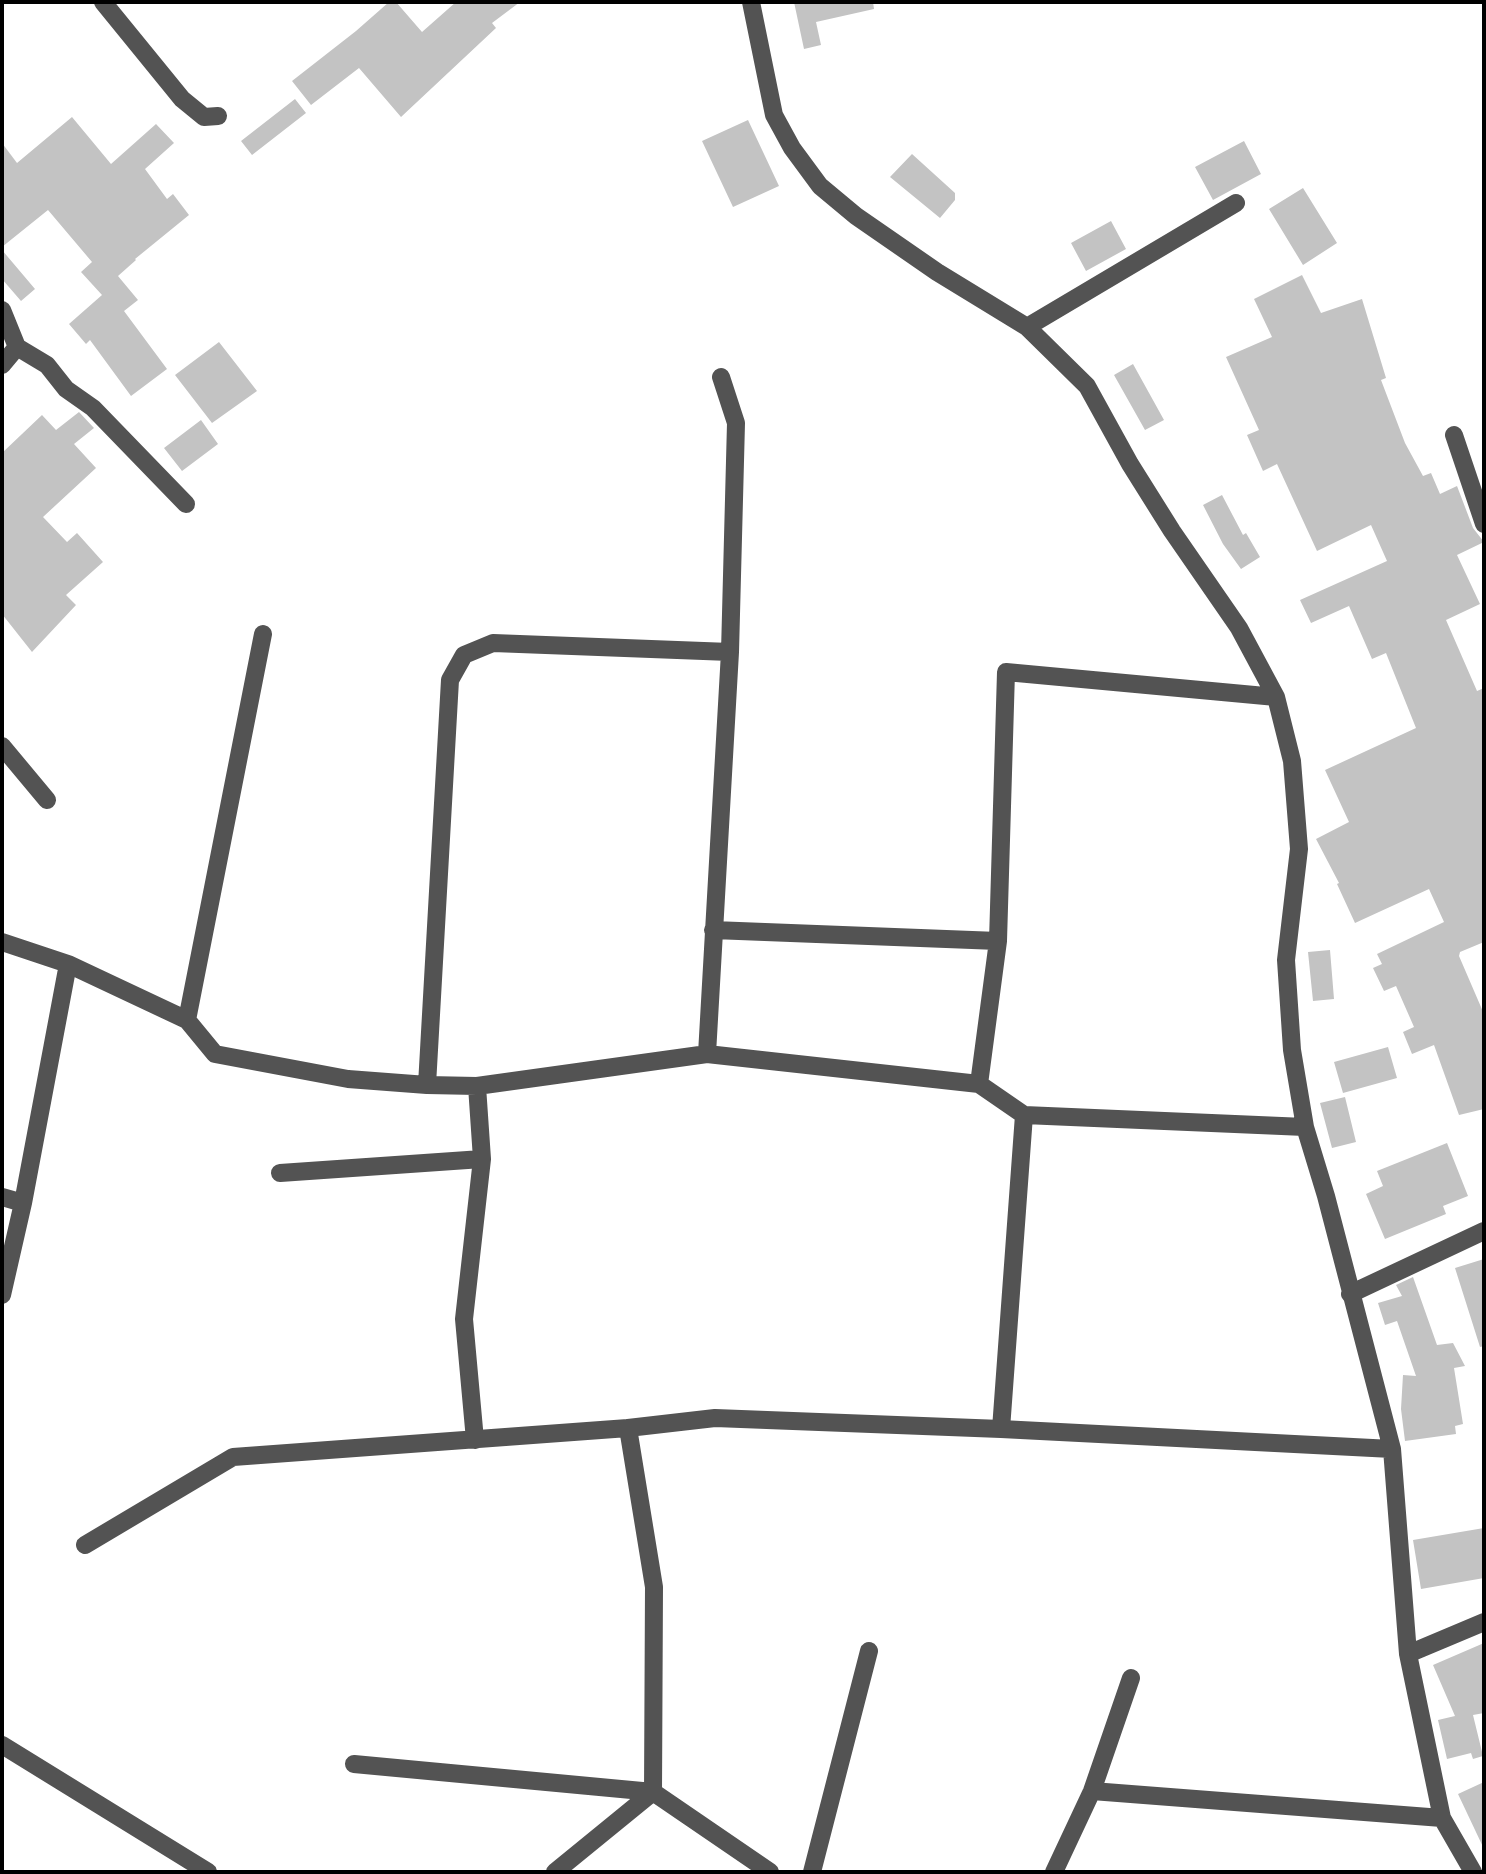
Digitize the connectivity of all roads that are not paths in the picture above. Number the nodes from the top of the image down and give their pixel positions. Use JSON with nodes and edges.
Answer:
{"nodes":[{"id":1,"x":103,"y":2,"type":"edge"},
{"id":2,"x":751,"y":2,"type":"edge"},
{"id":3,"x":218,"y":116,"type":"dead end"},
{"id":4,"x":1236,"y":203,"type":"dead end"},
{"id":5,"x":2,"y":310,"type":"edge"},
{"id":6,"x":1027,"y":327,"type":"junction"},
{"id":7,"x":18,"y":347,"type":"junction"},
{"id":8,"x":2,"y":365,"type":"edge"},
{"id":9,"x":721,"y":377,"type":"dead end"},
{"id":10,"x":1454,"y":435,"type":"dead end"},
{"id":11,"x":186,"y":504,"type":"dead end"},
{"id":12,"x":1484,"y":524,"type":"edge"},
{"id":13,"x":263,"y":634,"type":"dead end"},
{"id":14,"x":730,"y":652,"type":"junction"},
{"id":15,"x":1276,"y":697,"type":"junction"},
{"id":16,"x":2,"y":746,"type":"edge"},
{"id":17,"x":47,"y":800,"type":"dead end"},
{"id":18,"x":713,"y":930,"type":"junction"},
{"id":19,"x":998,"y":941,"type":"junction"},
{"id":20,"x":2,"y":942,"type":"edge"},
{"id":21,"x":68,"y":964,"type":"junction"},
{"id":22,"x":187,"y":1020,"type":"junction"},
{"id":23,"x":707,"y":1054,"type":"junction"},
{"id":24,"x":979,"y":1084,"type":"junction"},
{"id":25,"x":426,"y":1085,"type":"junction"},
{"id":26,"x":477,"y":1086,"type":"junction"},
{"id":27,"x":1024,"y":1115,"type":"junction"},
{"id":28,"x":1305,"y":1127,"type":"junction"},
{"id":29,"x":482,"y":1159,"type":"junction"},
{"id":30,"x":279,"y":1173,"type":"dead end"},
{"id":31,"x":2,"y":1197,"type":"edge"},
{"id":32,"x":23,"y":1203,"type":"junction"},
{"id":33,"x":1484,"y":1231,"type":"edge"},
{"id":34,"x":1350,"y":1294,"type":"junction"},
{"id":35,"x":2,"y":1295,"type":"edge"},
{"id":36,"x":628,"y":1428,"type":"junction"},
{"id":37,"x":1001,"y":1429,"type":"junction"},
{"id":38,"x":475,"y":1440,"type":"junction"},
{"id":39,"x":1392,"y":1449,"type":"junction"},
{"id":40,"x":85,"y":1545,"type":"dead end"},
{"id":41,"x":1484,"y":1622,"type":"edge"},
{"id":42,"x":869,"y":1651,"type":"dead end"},
{"id":43,"x":1408,"y":1654,"type":"junction"},
{"id":44,"x":1131,"y":1678,"type":"dead end"},
{"id":45,"x":2,"y":1745,"type":"edge"},
{"id":46,"x":355,"y":1764,"type":"dead end"},
{"id":47,"x":1092,"y":1791,"type":"junction"},
{"id":48,"x":653,"y":1792,"type":"junction"},
{"id":49,"x":1442,"y":1818,"type":"junction"},
{"id":50,"x":208,"y":1872,"type":"edge"},
{"id":51,"x":555,"y":1872,"type":"edge"},
{"id":52,"x":769,"y":1872,"type":"edge"},
{"id":53,"x":812,"y":1872,"type":"edge"},
{"id":54,"x":1054,"y":1872,"type":"edge"},
{"id":55,"x":1474,"y":1872,"type":"edge"}],
"edges":[{"from":1,"to":3,"type":"street"},
{"from":2,"to":6,"type":"street"},
{"from":4,"to":6,"type":"street"},
{"from":5,"to":7,"type":"street"},
{"from":6,"to":15,"type":"street"},
{"from":7,"to":8,"type":"street"},
{"from":7,"to":11,"type":"street"},
{"from":9,"to":14,"type":"street"},
{"from":10,"to":12,"type":"street"},
{"from":13,"to":22,"type":"street"},
{"from":14,"to":18,"type":"street"},
{"from":14,"to":25,"type":"street"},
{"from":15,"to":19,"type":"street"},
{"from":15,"to":28,"type":"street"},
{"from":16,"to":17,"type":"street"},
{"from":18,"to":19,"type":"street"},
{"from":18,"to":23,"type":"street"},
{"from":19,"to":24,"type":"street"},
{"from":20,"to":21,"type":"street"},
{"from":21,"to":22,"type":"street"},
{"from":21,"to":32,"type":"street"},
{"from":22,"to":25,"type":"street"},
{"from":23,"to":24,"type":"street"},
{"from":23,"to":26,"type":"street"},
{"from":24,"to":27,"type":"street"},
{"from":25,"to":26,"type":"street"},
{"from":26,"to":29,"type":"street"},
{"from":27,"to":28,"type":"street"},
{"from":27,"to":37,"type":"street"},
{"from":28,"to":34,"type":"street"},
{"from":29,"to":30,"type":"street"},
{"from":29,"to":38,"type":"street"},
{"from":31,"to":32,"type":"street"},
{"from":32,"to":35,"type":"street"},
{"from":33,"to":34,"type":"street"},
{"from":34,"to":39,"type":"street"},
{"from":36,"to":37,"type":"street"},
{"from":36,"to":38,"type":"street"},
{"from":36,"to":48,"type":"street"},
{"from":37,"to":39,"type":"street"},
{"from":38,"to":40,"type":"street"},
{"from":39,"to":43,"type":"street"},
{"from":41,"to":43,"type":"street"},
{"from":42,"to":53,"type":"street"},
{"from":43,"to":49,"type":"street"},
{"from":44,"to":47,"type":"street"},
{"from":45,"to":50,"type":"street"},
{"from":46,"to":48,"type":"street"},
{"from":47,"to":49,"type":"street"},
{"from":47,"to":54,"type":"street"},
{"from":48,"to":51,"type":"street"},
{"from":48,"to":52,"type":"street"},
{"from":49,"to":55,"type":"street"}]}
